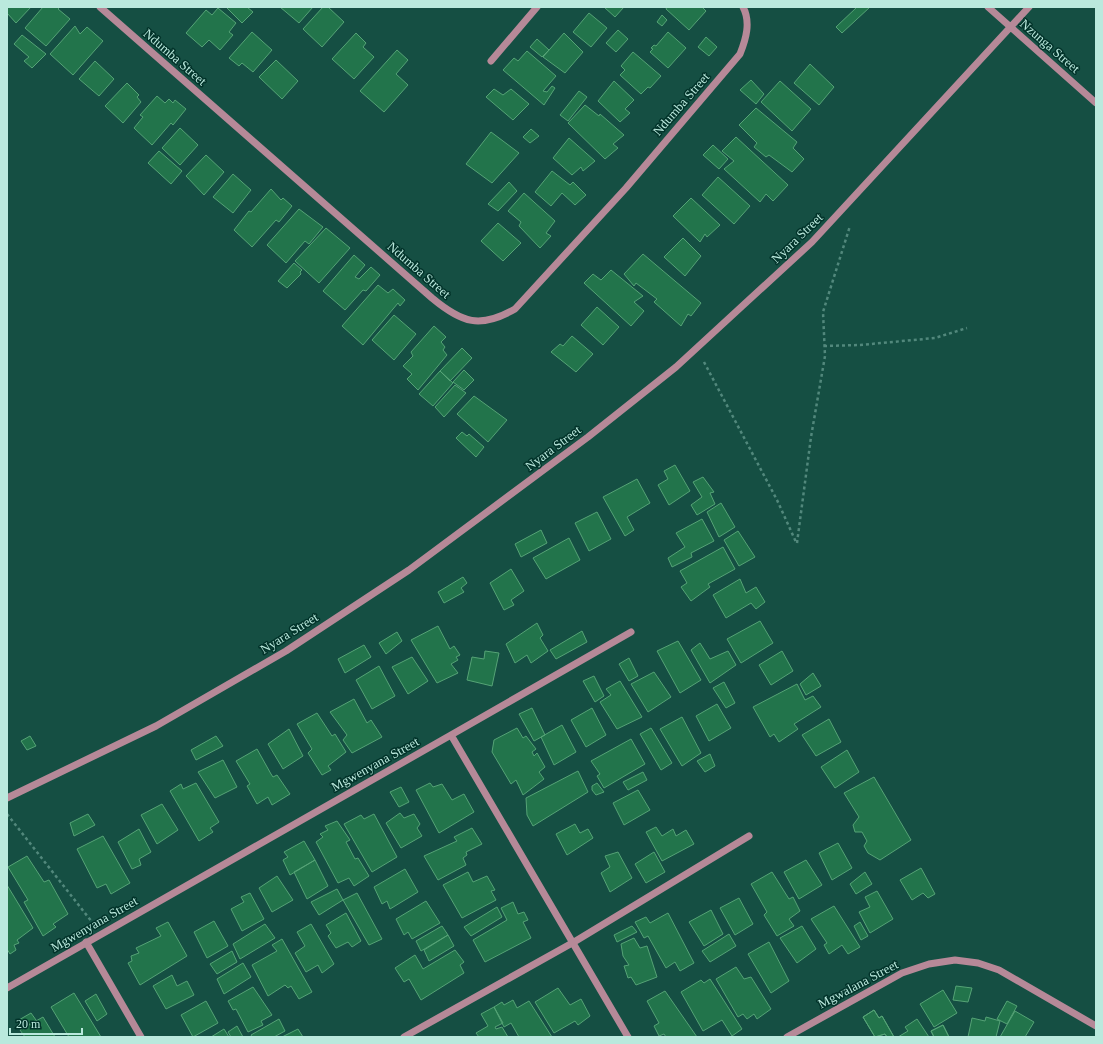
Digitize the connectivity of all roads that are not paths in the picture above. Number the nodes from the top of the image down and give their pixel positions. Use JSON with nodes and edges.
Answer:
{"nodes":[{"id":1,"x":100,"y":7,"type":"edge"},
{"id":2,"x":537,"y":7,"type":"edge"},
{"id":3,"x":743,"y":7,"type":"edge"},
{"id":4,"x":988,"y":7,"type":"edge"},
{"id":5,"x":1029,"y":7,"type":"edge"},
{"id":6,"x":1011,"y":28,"type":"junction"},
{"id":7,"x":491,"y":61,"type":"dead end"},
{"id":8,"x":1096,"y":103,"type":"edge"},
{"id":9,"x":631,"y":632,"type":"dead end"},
{"id":10,"x":451,"y":735,"type":"junction"},
{"id":11,"x":7,"y":798,"type":"edge"},
{"id":12,"x":749,"y":836,"type":"dead end"},
{"id":13,"x":86,"y":942,"type":"junction"},
{"id":14,"x":574,"y":942,"type":"junction"},
{"id":15,"x":7,"y":988,"type":"edge"},
{"id":16,"x":1096,"y":1026,"type":"edge"},
{"id":17,"x":141,"y":1037,"type":"edge"},
{"id":18,"x":404,"y":1037,"type":"edge"},
{"id":19,"x":628,"y":1037,"type":"edge"},
{"id":20,"x":787,"y":1037,"type":"edge"}],
"edges":[{"from":1,"to":3,"type":"street","name":"Ndumba Street"},
{"from":2,"to":7,"type":"street"},
{"from":4,"to":6,"type":"street","name":"Nzunga Street"},
{"from":5,"to":6,"type":"street","name":"Nyara Street"},
{"from":6,"to":8,"type":"street","name":"Nzunga Street"},
{"from":6,"to":11,"type":"street","name":"Nyara Street"},
{"from":9,"to":10,"type":"street","name":"Mgwenyana Street"},
{"from":10,"to":13,"type":"street","name":"Mgwenyana Street"},
{"from":10,"to":14,"type":"street"},
{"from":12,"to":14,"type":"street"},
{"from":13,"to":15,"type":"street","name":"Mgwenyana Street"},
{"from":13,"to":17,"type":"street"},
{"from":14,"to":18,"type":"street"},
{"from":14,"to":19,"type":"street"},
{"from":16,"to":20,"type":"street","name":"Mgwalana Street"}]}
